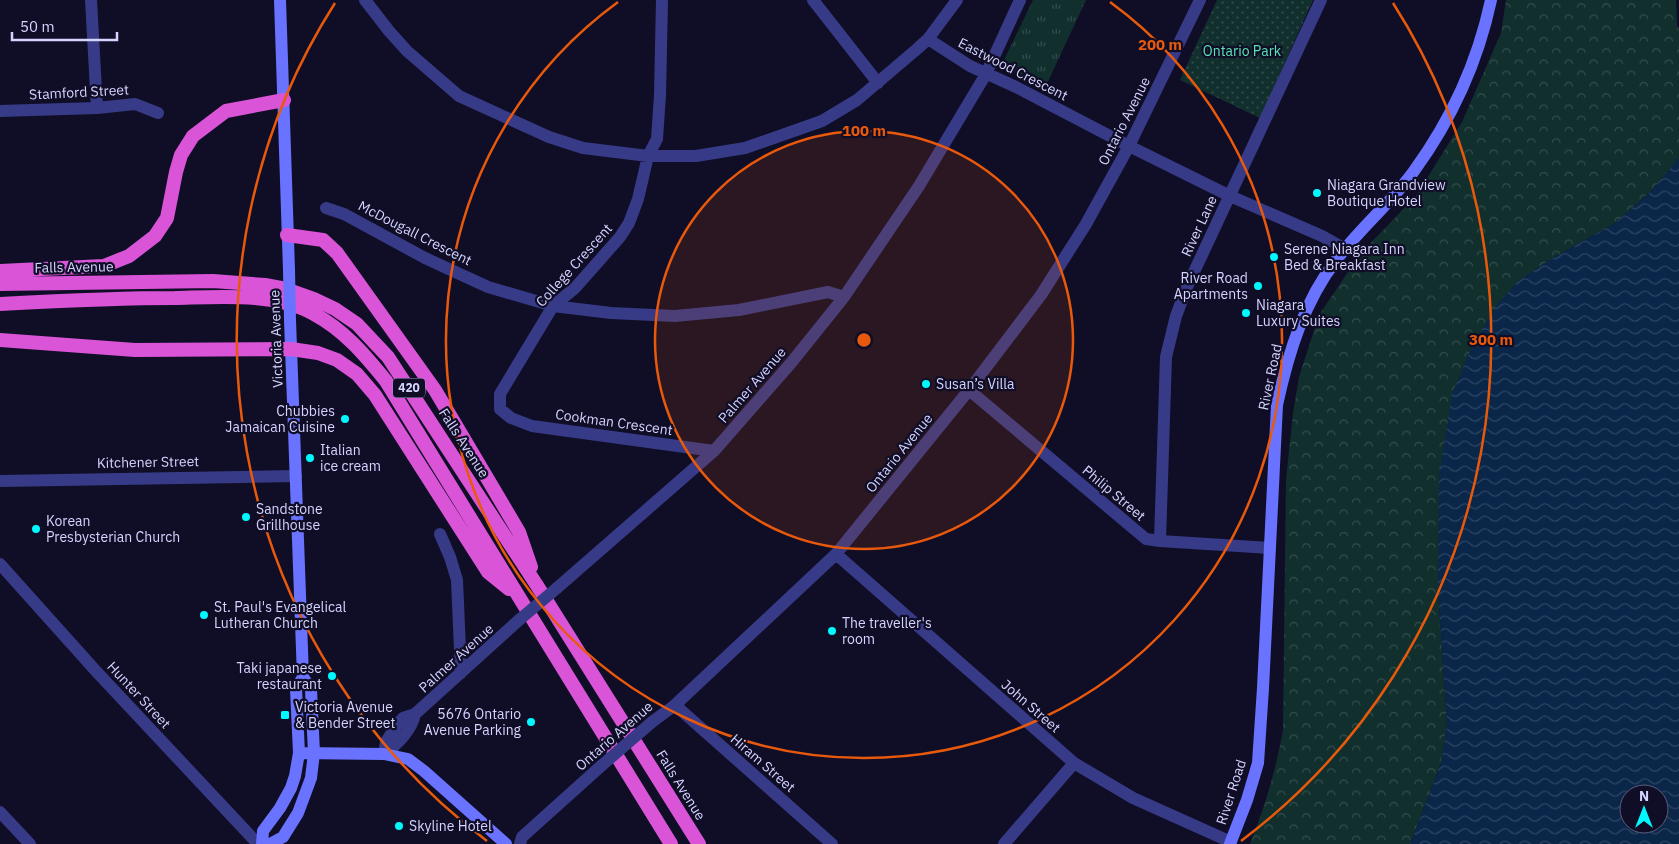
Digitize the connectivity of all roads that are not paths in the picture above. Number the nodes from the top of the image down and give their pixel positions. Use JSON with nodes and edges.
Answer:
{"nodes":[{"id":1,"x":90,"y":0,"type":"edge"},
{"id":2,"x":280,"y":0,"type":"edge"},
{"id":3,"x":365,"y":0,"type":"edge"},
{"id":4,"x":662,"y":0,"type":"edge"},
{"id":5,"x":813,"y":0,"type":"edge"},
{"id":6,"x":957,"y":0,"type":"edge"},
{"id":7,"x":1020,"y":0,"type":"edge"},
{"id":8,"x":1200,"y":0,"type":"edge"},
{"id":9,"x":1322,"y":0,"type":"edge"},
{"id":10,"x":1491,"y":0,"type":"edge"},
{"id":11,"x":928,"y":39,"type":"junction"},
{"id":12,"x":986,"y":74,"type":"junction"},
{"id":13,"x":878,"y":83,"type":"junction"},
{"id":14,"x":284,"y":100,"type":"junction"},
{"id":15,"x":96,"y":108,"type":"junction"},
{"id":16,"x":0,"y":110,"type":"edge"},
{"id":17,"x":158,"y":113,"type":"dead end"},
{"id":18,"x":1129,"y":146,"type":"junction"},
{"id":19,"x":648,"y":156,"type":"junction"},
{"id":20,"x":1230,"y":196,"type":"junction"},
{"id":21,"x":326,"y":208,"type":"dead end"},
{"id":22,"x":287,"y":235,"type":"junction"},
{"id":23,"x":1346,"y":248,"type":"junction"},
{"id":24,"x":0,"y":270,"type":"edge"},
{"id":25,"x":0,"y":284,"type":"edge"},
{"id":26,"x":844,"y":297,"type":"junction"},
{"id":27,"x":0,"y":304,"type":"edge"},
{"id":28,"x":553,"y":306,"type":"junction"},
{"id":29,"x":0,"y":340,"type":"edge"},
{"id":30,"x":291,"y":349,"type":"junction"},
{"id":31,"x":969,"y":390,"type":"junction"},
{"id":32,"x":511,"y":418,"type":"joint"},
{"id":33,"x":714,"y":451,"type":"junction"},
{"id":34,"x":296,"y":476,"type":"junction"},
{"id":35,"x":0,"y":481,"type":"edge"},
{"id":36,"x":440,"y":534,"type":"dead end"},
{"id":37,"x":1160,"y":541,"type":"junction"},
{"id":38,"x":1270,"y":548,"type":"junction"},
{"id":39,"x":836,"y":554,"type":"junction"},
{"id":40,"x":0,"y":564,"type":"edge"},
{"id":41,"x":538,"y":587,"type":"junction"},
{"id":42,"x":518,"y":596,"type":"junction"},
{"id":43,"x":461,"y":673,"type":"junction"},
{"id":44,"x":303,"y":677,"type":"junction"},
{"id":45,"x":675,"y":705,"type":"junction"},
{"id":46,"x":298,"y":753,"type":"junction"},
{"id":47,"x":314,"y":753,"type":"junction"},
{"id":48,"x":384,"y":754,"type":"junction"},
{"id":49,"x":1074,"y":763,"type":"junction"},
{"id":50,"x":0,"y":812,"type":"edge"},
{"id":51,"x":1230,"y":843,"type":"edge"},
{"id":52,"x":30,"y":844,"type":"edge"},
{"id":53,"x":258,"y":844,"type":"edge"},
{"id":54,"x":262,"y":844,"type":"edge"},
{"id":55,"x":270,"y":844,"type":"edge"},
{"id":56,"x":506,"y":844,"type":"edge"},
{"id":57,"x":520,"y":844,"type":"edge"},
{"id":58,"x":671,"y":844,"type":"edge"},
{"id":59,"x":699,"y":844,"type":"edge"},
{"id":60,"x":832,"y":844,"type":"edge"},
{"id":61,"x":1004,"y":844,"type":"edge"}],
"edges":[{"from":1,"to":15,"type":"street"},
{"from":2,"to":14,"type":"main road","name":"Victoria Avenue"},
{"from":3,"to":19,"type":"street"},
{"from":4,"to":19,"type":"street","name":"College Crescent"},
{"from":5,"to":13,"type":"street"},
{"from":6,"to":11,"type":"street"},
{"from":7,"to":12,"type":"street","name":"Palmer Avenue"},
{"from":8,"to":18,"type":"street","name":"Ontario Avenue"},
{"from":9,"to":20,"type":"street","name":"River Lane"},
{"from":10,"to":23,"type":"main road","name":"River Road"},
{"from":11,"to":12,"type":"street","name":"Eastwood Crescent"},
{"from":11,"to":13,"type":"street"},
{"from":12,"to":18,"type":"street","name":"Eastwood Crescent"},
{"from":12,"to":26,"type":"street","name":"Palmer Avenue"},
{"from":13,"to":19,"type":"street"},
{"from":14,"to":22,"type":"main road","name":"Victoria Avenue"},
{"from":14,"to":24,"type":"highway"},
{"from":15,"to":16,"type":"street","name":"Stamford Street"},
{"from":15,"to":17,"type":"street","name":"Stamford Street"},
{"from":18,"to":20,"type":"street","name":"Eastwood Crescent"},
{"from":18,"to":31,"type":"street","name":"Ontario Avenue"},
{"from":19,"to":28,"type":"street","name":"College Crescent"},
{"from":20,"to":23,"type":"street","name":"Eastwood Crescent"},
{"from":20,"to":37,"type":"street","name":"River Lane"},
{"from":21,"to":28,"type":"street","name":"McDougall Crescent"},
{"from":22,"to":30,"type":"main road","name":"Victoria Avenue","bridge":true},
{"from":22,"to":41,"type":"highway"},
{"from":23,"to":38,"type":"main road","name":"River Road"},
{"from":25,"to":41,"type":"highway","name":"Falls Avenue","number":"420"},
{"from":26,"to":28,"type":"street","name":"McDougall Crescent"},
{"from":26,"to":33,"type":"street","name":"Palmer Avenue"},
{"from":27,"to":42,"type":"highway","number":"420"},
{"from":28,"to":32,"type":"street","name":"College Crescent"},
{"from":29,"to":30,"type":"highway"},
{"from":30,"to":34,"type":"main road","name":"Victoria Avenue"},
{"from":30,"to":42,"type":"highway"},
{"from":31,"to":37,"type":"street","name":"Philip Street"},
{"from":31,"to":39,"type":"street","name":"Ontario Avenue"},
{"from":32,"to":33,"type":"street","name":"Cookman Crescent"},
{"from":33,"to":43,"type":"street","name":"Palmer Avenue","bridge":true},
{"from":34,"to":35,"type":"street","name":"Kitchener Street"},
{"from":34,"to":44,"type":"main road","name":"Victoria Avenue"},
{"from":36,"to":43,"type":"street"},
{"from":37,"to":38,"type":"street","name":"Philip Street"},
{"from":38,"to":51,"type":"main road","name":"River Road"},
{"from":39,"to":45,"type":"street","name":"Ontario Avenue"},
{"from":39,"to":49,"type":"street","name":"John Street"},
{"from":40,"to":53,"type":"street","name":"Hunter Street"},
{"from":41,"to":59,"type":"highway","name":"Falls Avenue","number":"420"},
{"from":42,"to":58,"type":"highway","number":"420"},
{"from":43,"to":48,"type":"street","name":"Palmer Avenue"},
{"from":44,"to":46,"type":"main road","name":"Victoria Avenue"},
{"from":44,"to":47,"type":"main road","name":"Victoria Avenue"},
{"from":45,"to":57,"type":"street","name":"Ontario Avenue","bridge":true},
{"from":45,"to":60,"type":"street","name":"Hiram Street"},
{"from":46,"to":47,"type":"main road"},
{"from":46,"to":54,"type":"main road","name":"Victoria Avenue"},
{"from":47,"to":48,"type":"main road"},
{"from":47,"to":55,"type":"main road","name":"Victoria Avenue"},
{"from":48,"to":56,"type":"main road"},
{"from":49,"to":51,"type":"street","name":"John Street"},
{"from":49,"to":61,"type":"street"},
{"from":50,"to":52,"type":"street"}]}
